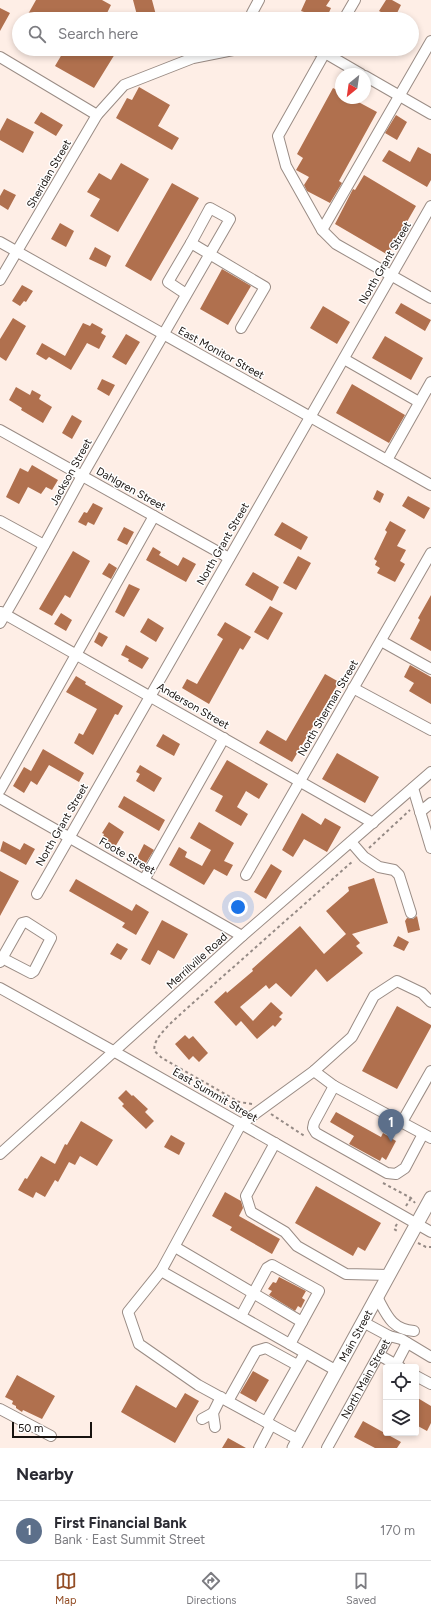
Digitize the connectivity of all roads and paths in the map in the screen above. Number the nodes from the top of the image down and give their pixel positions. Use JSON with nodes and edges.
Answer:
{"nodes":[{"id":1,"x":259,"y":0,"type":"edge"},
{"id":2,"x":355,"y":0,"type":"edge"},
{"id":3,"x":253,"y":12,"type":"edge"},
{"id":4,"x":348,"y":12,"type":"edge"},
{"id":5,"x":431,"y":42,"type":"edge"},
{"id":6,"x":202,"y":56,"type":"edge"},
{"id":7,"x":323,"y":56,"type":"edge"},
{"id":8,"x":334,"y":56,"type":"edge"},
{"id":9,"x":0,"y":57,"type":"edge"},
{"id":10,"x":352,"y":68,"type":"edge"},
{"id":11,"x":371,"y":79,"type":"edge"},
{"id":12,"x":400,"y":96,"type":"junction"},
{"id":13,"x":431,"y":114,"type":"edge"},
{"id":14,"x":97,"y":115,"type":"junction"},
{"id":15,"x":431,"y":206,"type":"edge"},
{"id":16,"x":322,"y":230,"type":"junction"},
{"id":17,"x":0,"y":242,"type":"edge"},
{"id":18,"x":191,"y":243,"type":"junction"},
{"id":19,"x":18,"y":252,"type":"junction"},
{"id":20,"x":209,"y":254,"type":"junction"},
{"id":21,"x":391,"y":276,"type":"junction"},
{"id":22,"x":0,"y":280,"type":"edge"},
{"id":23,"x":186,"y":294,"type":"junction"},
{"id":24,"x":431,"y":298,"type":"edge"},
{"id":25,"x":241,"y":328,"type":"dead end"},
{"id":26,"x":163,"y":334,"type":"junction"},
{"id":27,"x":344,"y":358,"type":"junction"},
{"id":28,"x":431,"y":382,"type":"edge"},
{"id":29,"x":419,"y":402,"type":"junction"},
{"id":30,"x":310,"y":417,"type":"junction"},
{"id":31,"x":0,"y":430,"type":"edge"},
{"id":32,"x":387,"y":460,"type":"junction"},
{"id":33,"x":82,"y":476,"type":"junction"},
{"id":34,"x":431,"y":485,"type":"edge"},
{"id":35,"x":154,"y":516,"type":"junction"},
{"id":36,"x":0,"y":521,"type":"edge"},
{"id":37,"x":44,"y":545,"type":"junction"},
{"id":38,"x":431,"y":554,"type":"edge"},
{"id":39,"x":229,"y":558,"type":"junction"},
{"id":40,"x":3,"y":613,"type":"edge"},
{"id":41,"x":0,"y":624,"type":"edge"},
{"id":42,"x":381,"y":640,"type":"junction"},
{"id":43,"x":77,"y":654,"type":"junction"},
{"id":44,"x":431,"y":669,"type":"edge"},
{"id":45,"x":353,"y":688,"type":"junction"},
{"id":46,"x":150,"y":696,"type":"junction"},
{"id":47,"x":431,"y":730,"type":"edge"},
{"id":48,"x":224,"y":738,"type":"junction"},
{"id":49,"x":431,"y":772,"type":"edge"},
{"id":50,"x":300,"y":782,"type":"junction"},
{"id":51,"x":413,"y":788,"type":"junction"},
{"id":52,"x":0,"y":790,"type":"edge"},
{"id":53,"x":0,"y":798,"type":"edge"},
{"id":54,"x":431,"y":803,"type":"edge"},
{"id":55,"x":419,"y":808,"type":"junction"},
{"id":56,"x":373,"y":823,"type":"junction"},
{"id":57,"x":70,"y":837,"type":"junction"},
{"id":58,"x":351,"y":842,"type":"junction"},
{"id":59,"x":431,"y":848,"type":"edge"},
{"id":60,"x":362,"y":854,"type":"junction"},
{"id":61,"x":246,"y":874,"type":"dead end"},
{"id":62,"x":144,"y":880,"type":"junction"},
{"id":63,"x":37,"y":894,"type":"dead end"},
{"id":64,"x":411,"y":913,"type":"dead end"},
{"id":65,"x":242,"y":936,"type":"junction"},
{"id":66,"x":1,"y":960,"type":"edge"},
{"id":67,"x":0,"y":988,"type":"edge"},
{"id":68,"x":431,"y":1002,"type":"edge"},
{"id":69,"x":115,"y":1052,"type":"junction"},
{"id":70,"x":314,"y":1071,"type":"junction"},
{"id":71,"x":431,"y":1071,"type":"edge"},
{"id":72,"x":334,"y":1086,"type":"junction"},
{"id":73,"x":262,"y":1109,"type":"junction"},
{"id":74,"x":402,"y":1122,"type":"junction"},
{"id":75,"x":241,"y":1124,"type":"junction"},
{"id":76,"x":428,"y":1135,"type":"edge"},
{"id":77,"x":307,"y":1138,"type":"dead end"},
{"id":78,"x":275,"y":1143,"type":"junction"},
{"id":79,"x":0,"y":1154,"type":"edge"},
{"id":80,"x":378,"y":1180,"type":"dead end"},
{"id":81,"x":411,"y":1198,"type":"dead end"},
{"id":82,"x":431,"y":1198,"type":"edge"},
{"id":83,"x":417,"y":1224,"type":"junction"},
{"id":84,"x":431,"y":1232,"type":"edge"},
{"id":85,"x":174,"y":1247,"type":"junction"},
{"id":86,"x":161,"y":1271,"type":"junction"},
{"id":87,"x":389,"y":1275,"type":"junction"},
{"id":88,"x":254,"y":1294,"type":"junction"},
{"id":89,"x":377,"y":1297,"type":"junction"},
{"id":90,"x":241,"y":1316,"type":"junction"},
{"id":91,"x":302,"y":1322,"type":"junction"},
{"id":92,"x":363,"y":1322,"type":"junction"},
{"id":93,"x":414,"y":1331,"type":"dead end"},
{"id":94,"x":389,"y":1336,"type":"junction"},
{"id":95,"x":407,"y":1343,"type":"junction"},
{"id":96,"x":290,"y":1344,"type":"junction"},
{"id":97,"x":305,"y":1353,"type":"junction"},
{"id":98,"x":379,"y":1355,"type":"junction"},
{"id":99,"x":431,"y":1357,"type":"edge"},
{"id":100,"x":395,"y":1364,"type":"edge"},
{"id":101,"x":399,"y":1364,"type":"edge"},
{"id":102,"x":297,"y":1366,"type":"junction"},
{"id":103,"x":337,"y":1371,"type":"junction"},
{"id":104,"x":419,"y":1378,"type":"edge"},
{"id":105,"x":431,"y":1384,"type":"edge"},
{"id":106,"x":225,"y":1399,"type":"junction"},
{"id":107,"x":0,"y":1409,"type":"edge"},
{"id":108,"x":213,"y":1413,"type":"junction"},
{"id":109,"x":202,"y":1419,"type":"dead end"},
{"id":110,"x":268,"y":1424,"type":"junction"},
{"id":111,"x":215,"y":1427,"type":"dead end"},
{"id":112,"x":51,"y":1436,"type":"dead end"},
{"id":113,"x":297,"y":1444,"type":"edge"},
{"id":114,"x":260,"y":1448,"type":"edge"},
{"id":115,"x":327,"y":1448,"type":"edge"}],
"edges":[{"from":1,"to":3,"type":"street"},
{"from":2,"to":4,"type":"street"},
{"from":5,"to":12,"type":"street"},
{"from":6,"to":14,"type":"street","name":"Sheridan Street"},
{"from":7,"to":16,"type":"street"},
{"from":8,"to":10,"type":"street"},
{"from":9,"to":14,"type":"street"},
{"from":11,"to":12,"type":"street"},
{"from":12,"to":13,"type":"street"},
{"from":12,"to":16,"type":"street"},
{"from":14,"to":19,"type":"street","name":"Sheridan Street"},
{"from":15,"to":21,"type":"street","name":"North Grant Street"},
{"from":16,"to":21,"type":"street"},
{"from":17,"to":19,"type":"street","name":"East Monitor Street"},
{"from":18,"to":20,"type":"street"},
{"from":18,"to":20,"type":"street","name":"Jackson Street"},
{"from":18,"to":23,"type":"street"},
{"from":19,"to":22,"type":"street","name":"Sheridan Street"},
{"from":19,"to":26,"type":"street","name":"East Monitor Street"},
{"from":20,"to":23,"type":"street","name":"Jackson Street"},
{"from":20,"to":25,"type":"street"},
{"from":21,"to":24,"type":"street"},
{"from":21,"to":27,"type":"street","name":"North Grant Street"},
{"from":23,"to":26,"type":"street","name":"Jackson Street"},
{"from":26,"to":30,"type":"street","name":"East Monitor Street"},
{"from":26,"to":33,"type":"street","name":"Jackson Street"},
{"from":27,"to":29,"type":"street"},
{"from":27,"to":30,"type":"street","name":"North Grant Street"},
{"from":28,"to":29,"type":"street"},
{"from":29,"to":32,"type":"street"},
{"from":30,"to":32,"type":"street","name":"East Monitor Street"},
{"from":30,"to":39,"type":"street","name":"North Grant Street"},
{"from":31,"to":33,"type":"street","name":"Dahlgren Street"},
{"from":32,"to":34,"type":"street","name":"East Monitor Street"},
{"from":33,"to":35,"type":"street","name":"Dahlgren Street"},
{"from":33,"to":37,"type":"street","name":"Jackson Street"},
{"from":35,"to":39,"type":"street","name":"Dahlgren Street"},
{"from":35,"to":43,"type":"street"},
{"from":36,"to":37,"type":"street"},
{"from":37,"to":40,"type":"street","name":"Jackson Street"},
{"from":38,"to":42,"type":"street","name":"North Sherman Street"},
{"from":39,"to":46,"type":"street","name":"North Grant Street"},
{"from":40,"to":41,"type":"street","name":"Jackson Street"},
{"from":40,"to":43,"type":"street","name":"Anderson Street"},
{"from":42,"to":44,"type":"street"},
{"from":42,"to":45,"type":"street","name":"North Sherman Street"},
{"from":43,"to":46,"type":"street","name":"Anderson Street"},
{"from":43,"to":52,"type":"street"},
{"from":45,"to":47,"type":"street"},
{"from":45,"to":50,"type":"street","name":"North Sherman Street"},
{"from":46,"to":48,"type":"street","name":"Anderson Street"},
{"from":46,"to":57,"type":"street","name":"North Grant Street"},
{"from":48,"to":50,"type":"street","name":"Anderson Street"},
{"from":48,"to":62,"type":"street"},
{"from":49,"to":51,"type":"street","name":"Merrillville Road"},
{"from":50,"to":56,"type":"street","name":"Anderson Street"},
{"from":50,"to":61,"type":"street","name":"North Sherman Street"},
{"from":51,"to":55,"type":"street"},
{"from":51,"to":56,"type":"street","name":"Merrillville Road"},
{"from":53,"to":57,"type":"street","name":"Foote Street"},
{"from":54,"to":55,"type":"street"},
{"from":55,"to":59,"type":"street"},
{"from":55,"to":60,"type":"path"},
{"from":56,"to":58,"type":"street","name":"Merrillville Road"},
{"from":57,"to":62,"type":"street","name":"Foote Street"},
{"from":57,"to":63,"type":"street","name":"North Grant Street"},
{"from":58,"to":60,"type":"street"},
{"from":58,"to":65,"type":"street","name":"Merrillville Road"},
{"from":60,"to":64,"type":"street"},
{"from":60,"to":73,"type":"path"},
{"from":62,"to":65,"type":"street","name":"Foote Street"},
{"from":65,"to":69,"type":"street","name":"Merrillville Road"},
{"from":66,"to":66,"type":"street"},
{"from":67,"to":69,"type":"street","name":"East Summit Street"},
{"from":68,"to":70,"type":"street"},
{"from":69,"to":75,"type":"street","name":"East Summit Street"},
{"from":69,"to":79,"type":"street","name":"Merrillville Road"},
{"from":70,"to":72,"type":"street"},
{"from":70,"to":73,"type":"street"},
{"from":71,"to":74,"type":"street"},
{"from":72,"to":74,"type":"street"},
{"from":72,"to":76,"type":"street"},
{"from":73,"to":75,"type":"street"},
{"from":73,"to":77,"type":"path"},
{"from":74,"to":76,"type":"street"},
{"from":75,"to":78,"type":"street","name":"East Summit Street"},
{"from":75,"to":85,"type":"street"},
{"from":78,"to":83,"type":"street","name":"East Summit Street"},
{"from":78,"to":87,"type":"street"},
{"from":80,"to":81,"type":"path"},
{"from":82,"to":83,"type":"main road"},
{"from":83,"to":84,"type":"street","name":"East Summit Street"},
{"from":83,"to":87,"type":"main road","name":"Main Street"},
{"from":85,"to":86,"type":"street"},
{"from":85,"to":88,"type":"street"},
{"from":86,"to":90,"type":"street"},
{"from":86,"to":106,"type":"street"},
{"from":87,"to":89,"type":"main road","name":"Main Street"},
{"from":88,"to":90,"type":"street"},
{"from":88,"to":91,"type":"street"},
{"from":88,"to":91,"type":"street"},
{"from":89,"to":92,"type":"main road","name":"Main Street"},
{"from":89,"to":93,"type":"street"},
{"from":90,"to":96,"type":"street"},
{"from":91,"to":96,"type":"street"},
{"from":92,"to":94,"type":"street","name":"North Main Street"},
{"from":92,"to":103,"type":"main road","name":"Main Street"},
{"from":94,"to":95,"type":"street"},
{"from":94,"to":98,"type":"street","name":"North Main Street"},
{"from":95,"to":99,"type":"street"},
{"from":95,"to":101,"type":"street"},
{"from":96,"to":97,"type":"street"},
{"from":97,"to":102,"type":"street"},
{"from":97,"to":103,"type":"street"},
{"from":98,"to":100,"type":"street"},
{"from":98,"to":115,"type":"street","name":"North Main Street"},
{"from":102,"to":106,"type":"street"},
{"from":102,"to":110,"type":"street"},
{"from":103,"to":113,"type":"main road","name":"Main Street"},
{"from":104,"to":105,"type":"street"},
{"from":106,"to":108,"type":"street"},
{"from":106,"to":110,"type":"street"},
{"from":107,"to":112,"type":"street"},
{"from":108,"to":109,"type":"street"},
{"from":108,"to":111,"type":"street"},
{"from":110,"to":113,"type":"street"},
{"from":110,"to":114,"type":"street"}]}
